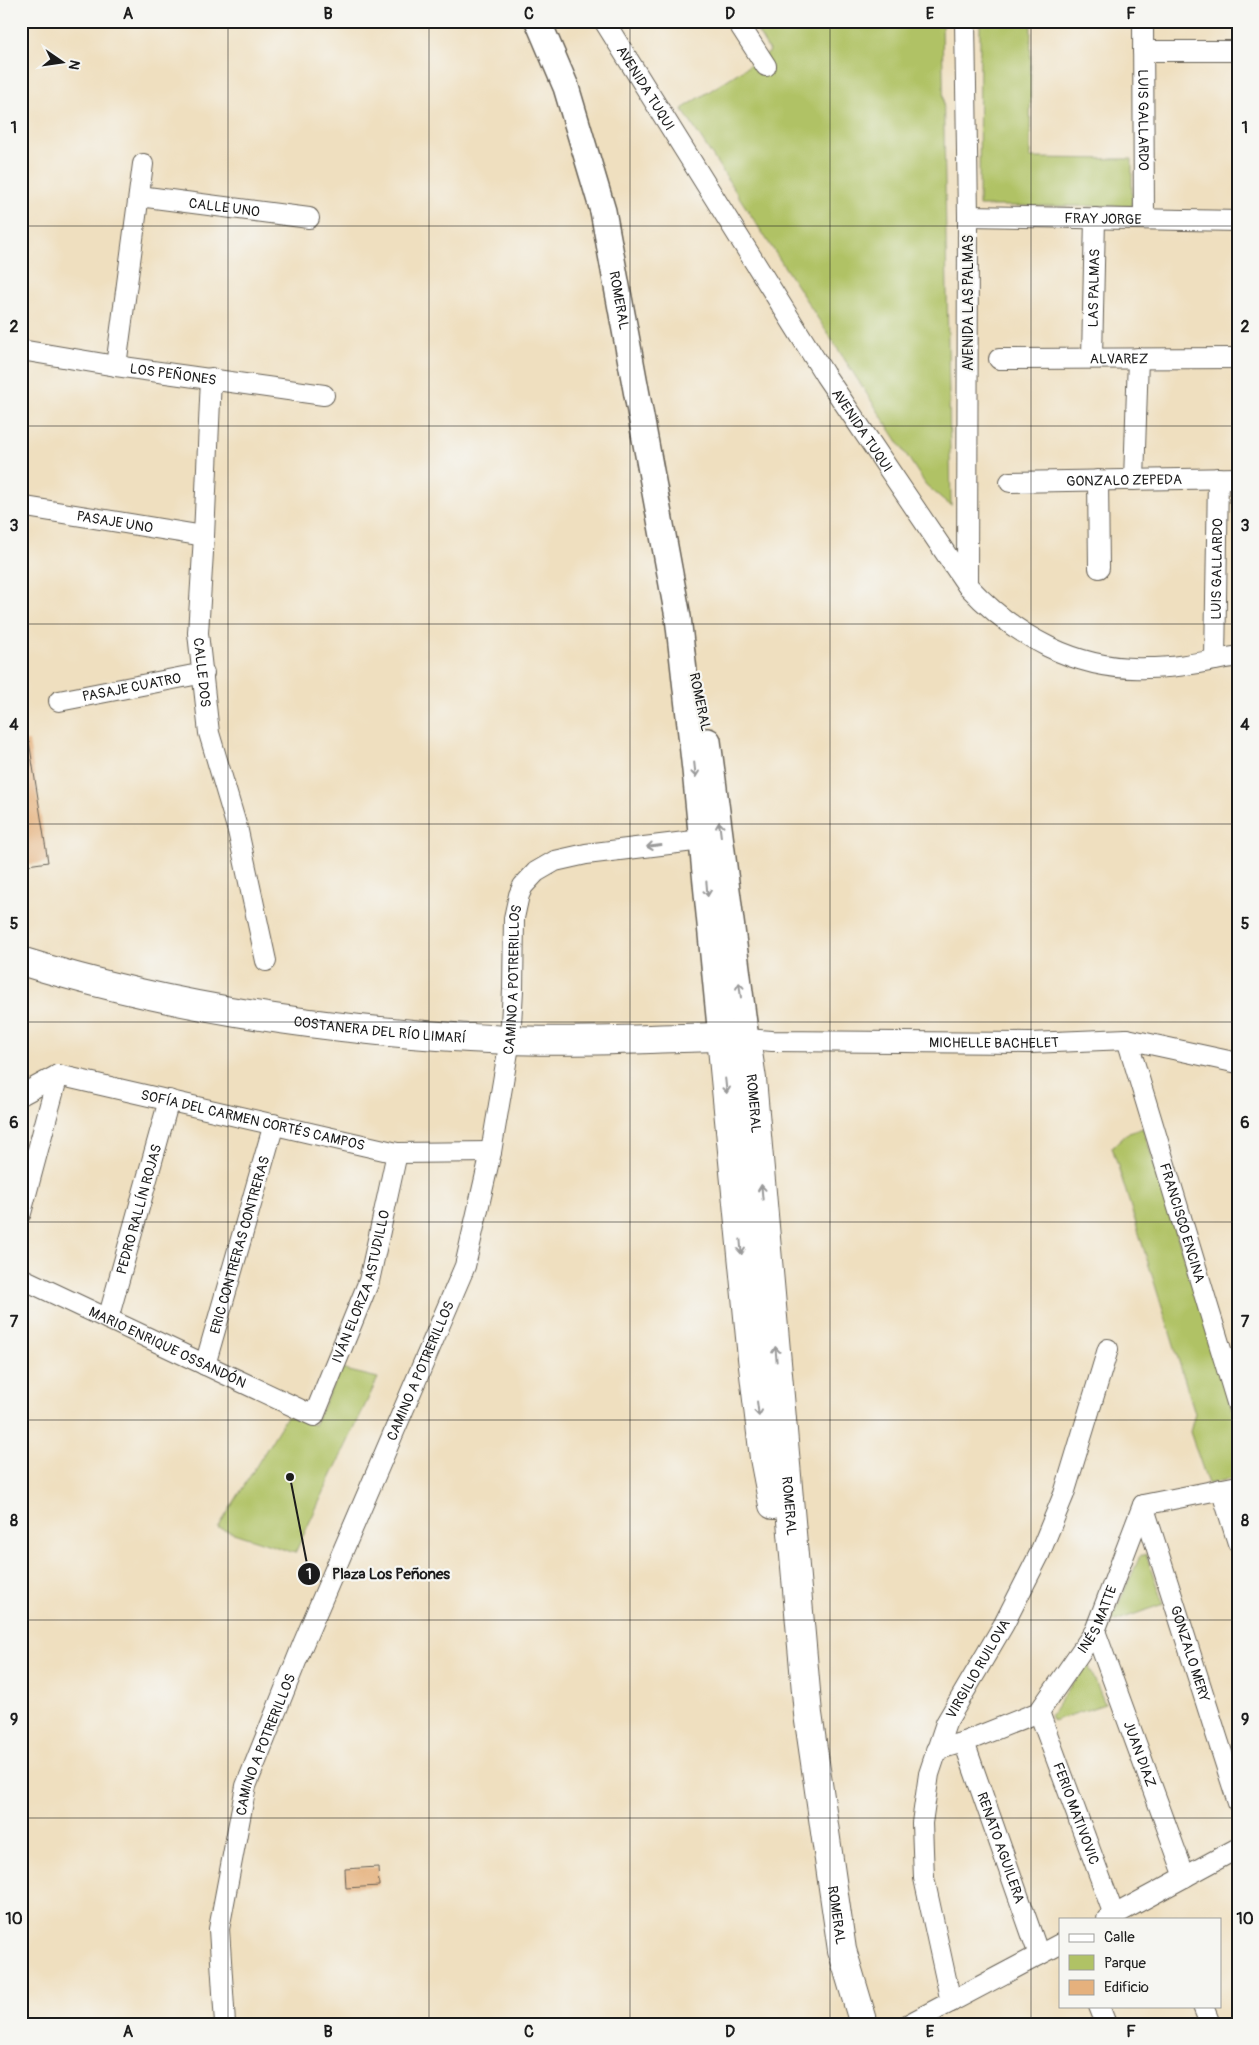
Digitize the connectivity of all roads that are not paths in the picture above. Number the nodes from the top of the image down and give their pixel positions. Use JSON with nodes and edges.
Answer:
{"nodes":[{"id":1,"x":538,"y":21,"type":"edge"},
{"id":2,"x":604,"y":21,"type":"edge"},
{"id":3,"x":738,"y":21,"type":"edge"},
{"id":4,"x":964,"y":21,"type":"edge"},
{"id":5,"x":1143,"y":21,"type":"edge"},
{"id":6,"x":1144,"y":51,"type":"junction"},
{"id":7,"x":1238,"y":51,"type":"edge"},
{"id":8,"x":766,"y":66,"type":"dead end"},
{"id":9,"x":143,"y":164,"type":"dead end"},
{"id":10,"x":138,"y":196,"type":"junction"},
{"id":11,"x":968,"y":216,"type":"junction"},
{"id":12,"x":310,"y":218,"type":"dead end"},
{"id":13,"x":1096,"y":218,"type":"junction"},
{"id":14,"x":1144,"y":219,"type":"junction"},
{"id":15,"x":1238,"y":221,"type":"edge"},
{"id":16,"x":21,"y":350,"type":"edge"},
{"id":17,"x":1092,"y":358,"type":"junction"},
{"id":18,"x":1138,"y":358,"type":"junction"},
{"id":19,"x":1238,"y":358,"type":"edge"},
{"id":20,"x":999,"y":359,"type":"dead end"},
{"id":21,"x":116,"y":366,"type":"junction"},
{"id":22,"x":211,"y":378,"type":"junction"},
{"id":23,"x":324,"y":395,"type":"dead end"},
{"id":24,"x":1228,"y":478,"type":"edge"},
{"id":25,"x":1098,"y":480,"type":"junction"},
{"id":26,"x":1134,"y":480,"type":"junction"},
{"id":27,"x":1010,"y":482,"type":"dead end"},
{"id":28,"x":26,"y":507,"type":"dead end"},
{"id":29,"x":204,"y":536,"type":"junction"},
{"id":30,"x":1100,"y":568,"type":"dead end"},
{"id":31,"x":967,"y":585,"type":"junction"},
{"id":32,"x":678,"y":617,"type":"junction"},
{"id":33,"x":1238,"y":656,"type":"edge"},
{"id":34,"x":1216,"y":660,"type":"junction"},
{"id":35,"x":204,"y":672,"type":"junction"},
{"id":36,"x":59,"y":701,"type":"dead end"},
{"id":37,"x":702,"y":840,"type":"junction"},
{"id":38,"x":266,"y":960,"type":"dead end"},
{"id":39,"x":21,"y":961,"type":"edge"},
{"id":40,"x":733,"y":1038,"type":"junction"},
{"id":41,"x":1127,"y":1039,"type":"junction"},
{"id":42,"x":510,"y":1040,"type":"junction"},
{"id":43,"x":1237,"y":1064,"type":"edge"},
{"id":44,"x":58,"y":1075,"type":"junction"},
{"id":45,"x":21,"y":1095,"type":"edge"},
{"id":46,"x":169,"y":1100,"type":"junction"},
{"id":47,"x":274,"y":1124,"type":"junction"},
{"id":48,"x":491,"y":1152,"type":"junction"},
{"id":49,"x":397,"y":1153,"type":"junction"},
{"id":50,"x":21,"y":1214,"type":"edge"},
{"id":51,"x":21,"y":1278,"type":"edge"},
{"id":52,"x":108,"y":1319,"type":"junction"},
{"id":53,"x":1108,"y":1349,"type":"dead end"},
{"id":54,"x":205,"y":1365,"type":"junction"},
{"id":55,"x":1238,"y":1406,"type":"edge"},
{"id":56,"x":314,"y":1416,"type":"joint"},
{"id":57,"x":1229,"y":1488,"type":"edge"},
{"id":58,"x":1144,"y":1505,"type":"junction"},
{"id":59,"x":1238,"y":1542,"type":"edge"},
{"id":60,"x":1095,"y":1631,"type":"junction"},
{"id":61,"x":1038,"y":1712,"type":"junction"},
{"id":62,"x":964,"y":1742,"type":"junction"},
{"id":63,"x":936,"y":1750,"type":"junction"},
{"id":64,"x":1238,"y":1803,"type":"edge"},
{"id":65,"x":1238,"y":1848,"type":"edge"},
{"id":66,"x":1185,"y":1877,"type":"junction"},
{"id":67,"x":1110,"y":1917,"type":"edge"},
{"id":68,"x":1059,"y":1945,"type":"edge"},
{"id":69,"x":1039,"y":1955,"type":"junction"},
{"id":70,"x":951,"y":2002,"type":"junction"},
{"id":71,"x":1100,"y":2008,"type":"edge"},
{"id":72,"x":1204,"y":2008,"type":"edge"},
{"id":73,"x":225,"y":2024,"type":"edge"},
{"id":74,"x":864,"y":2024,"type":"edge"},
{"id":75,"x":909,"y":2024,"type":"edge"},
{"id":76,"x":1106,"y":2024,"type":"edge"},
{"id":77,"x":1210,"y":2024,"type":"edge"}],
"edges":[{"from":1,"to":32,"type":"main road","name":"ROMERAL"},
{"from":2,"to":31,"type":"street","name":"AVENIDA TUQUI"},
{"from":3,"to":8,"type":"street"},
{"from":4,"to":11,"type":"street","name":"AVENIDA LAS PALMAS"},
{"from":5,"to":6,"type":"street","name":"LUIS GALLARDO"},
{"from":6,"to":7,"type":"street"},
{"from":6,"to":14,"type":"street","name":"LUIS GALLARDO"},
{"from":9,"to":10,"type":"street"},
{"from":10,"to":12,"type":"street","name":"CALLE UNO"},
{"from":10,"to":21,"type":"street"},
{"from":11,"to":13,"type":"street","name":"FRAY JORGE"},
{"from":11,"to":31,"type":"street","name":"AVENIDA LAS PALMAS"},
{"from":13,"to":14,"type":"street","name":"FRAY JORGE"},
{"from":13,"to":17,"type":"street","name":"LAS PALMAS"},
{"from":14,"to":15,"type":"street","name":"FRAY JORGE"},
{"from":16,"to":21,"type":"street","name":"LOS PEÑONES"},
{"from":17,"to":18,"type":"street","name":"ALVAREZ"},
{"from":17,"to":20,"type":"street","name":"ALVAREZ"},
{"from":18,"to":19,"type":"street","name":"ALVAREZ"},
{"from":18,"to":26,"type":"street"},
{"from":21,"to":22,"type":"street","name":"LOS PEÑONES"},
{"from":22,"to":23,"type":"street","name":"LOS PEÑONES"},
{"from":22,"to":29,"type":"street","name":"CALLE DOS"},
{"from":24,"to":26,"type":"street","name":"GONZALO ZEPEDA"},
{"from":24,"to":34,"type":"street","name":"LUIS GALLARDO"},
{"from":25,"to":26,"type":"street","name":"GONZALO ZEPEDA"},
{"from":25,"to":27,"type":"street","name":"GONZALO ZEPEDA"},
{"from":25,"to":30,"type":"street"},
{"from":28,"to":29,"type":"street","name":"PASAJE UNO"},
{"from":29,"to":35,"type":"street","name":"CALLE DOS"},
{"from":31,"to":34,"type":"street","name":"AVENIDA TUQUI"},
{"from":32,"to":37,"type":"main road","name":"ROMERAL","one_way":true},
{"from":40,"to":32,"type":"main road","name":"ROMERAL","one_way":true},
{"from":33,"to":34,"type":"street","name":"AVENIDA TUQUI"},
{"from":35,"to":36,"type":"street","name":"PASAJE CUATRO"},
{"from":35,"to":38,"type":"street","name":"CALLE DOS"},
{"from":37,"to":40,"type":"main road","name":"ROMERAL","one_way":true},
{"from":37,"to":42,"type":"street","name":"CAMINO A POTRERILLOS","one_way":true},
{"from":39,"to":42,"type":"highway","name":"COSTANERA DEL RÍO LIMARÍ"},
{"from":40,"to":41,"type":"street","name":"MICHELLE BACHELET"},
{"from":40,"to":42,"type":"highway","name":"COSTANERA DEL RÍO LIMARÍ"},
{"from":40,"to":74,"type":"highway","name":"ROMERAL"},
{"from":41,"to":43,"type":"street","name":"MICHELLE BACHELET"},
{"from":41,"to":55,"type":"street","name":"FRANCISCO ENCINA"},
{"from":42,"to":48,"type":"street","name":"CAMINO A POTRERILLOS"},
{"from":44,"to":45,"type":"street"},
{"from":44,"to":46,"type":"street","name":"SOFÍA DEL CARMEN CORTÉS CAMPOS"},
{"from":44,"to":50,"type":"street"},
{"from":46,"to":47,"type":"street","name":"SOFÍA DEL CARMEN CORTÉS CAMPOS"},
{"from":46,"to":52,"type":"street","name":"PEDRO RALLÍN ROJAS"},
{"from":47,"to":49,"type":"street","name":"SOFÍA DEL CARMEN CORTÉS CAMPOS"},
{"from":47,"to":54,"type":"street","name":"ERIC CONTRERAS CONTRERAS"},
{"from":48,"to":49,"type":"street","name":"SOFÍA DEL CARMEN CORTÉS CAMPOS"},
{"from":48,"to":73,"type":"street","name":"CAMINO A POTRERILLOS"},
{"from":49,"to":56,"type":"street","name":"IVÁN ELORZA ASTUDILLO"},
{"from":51,"to":52,"type":"street","name":"MARIO ENRIQUE OSSANDÓN"},
{"from":52,"to":54,"type":"street","name":"MARIO ENRIQUE OSSANDÓN"},
{"from":53,"to":63,"type":"street","name":"VIRGILIO RUILOVA"},
{"from":54,"to":56,"type":"street","name":"MARIO ENRIQUE OSSANDÓN"},
{"from":57,"to":58,"type":"street"},
{"from":57,"to":59,"type":"street"},
{"from":58,"to":60,"type":"street","name":"INÉS MATTE"},
{"from":58,"to":64,"type":"street","name":"GONZALO MERY"},
{"from":60,"to":61,"type":"street","name":"INÉS MATTE"},
{"from":60,"to":66,"type":"street","name":"JUAN DIAZ"},
{"from":61,"to":62,"type":"street"},
{"from":61,"to":67,"type":"street","name":"FERIO MATIVOVIC"},
{"from":62,"to":63,"type":"street"},
{"from":62,"to":69,"type":"street","name":"RENATO AGUILERA"},
{"from":63,"to":70,"type":"street","name":"VIRGILIO RUILOVA"},
{"from":65,"to":66,"type":"street"},
{"from":66,"to":67,"type":"street"},
{"from":68,"to":69,"type":"street"},
{"from":69,"to":70,"type":"street"},
{"from":70,"to":75,"type":"street"},
{"from":71,"to":76,"type":"street"},
{"from":72,"to":77,"type":"street"}]}
